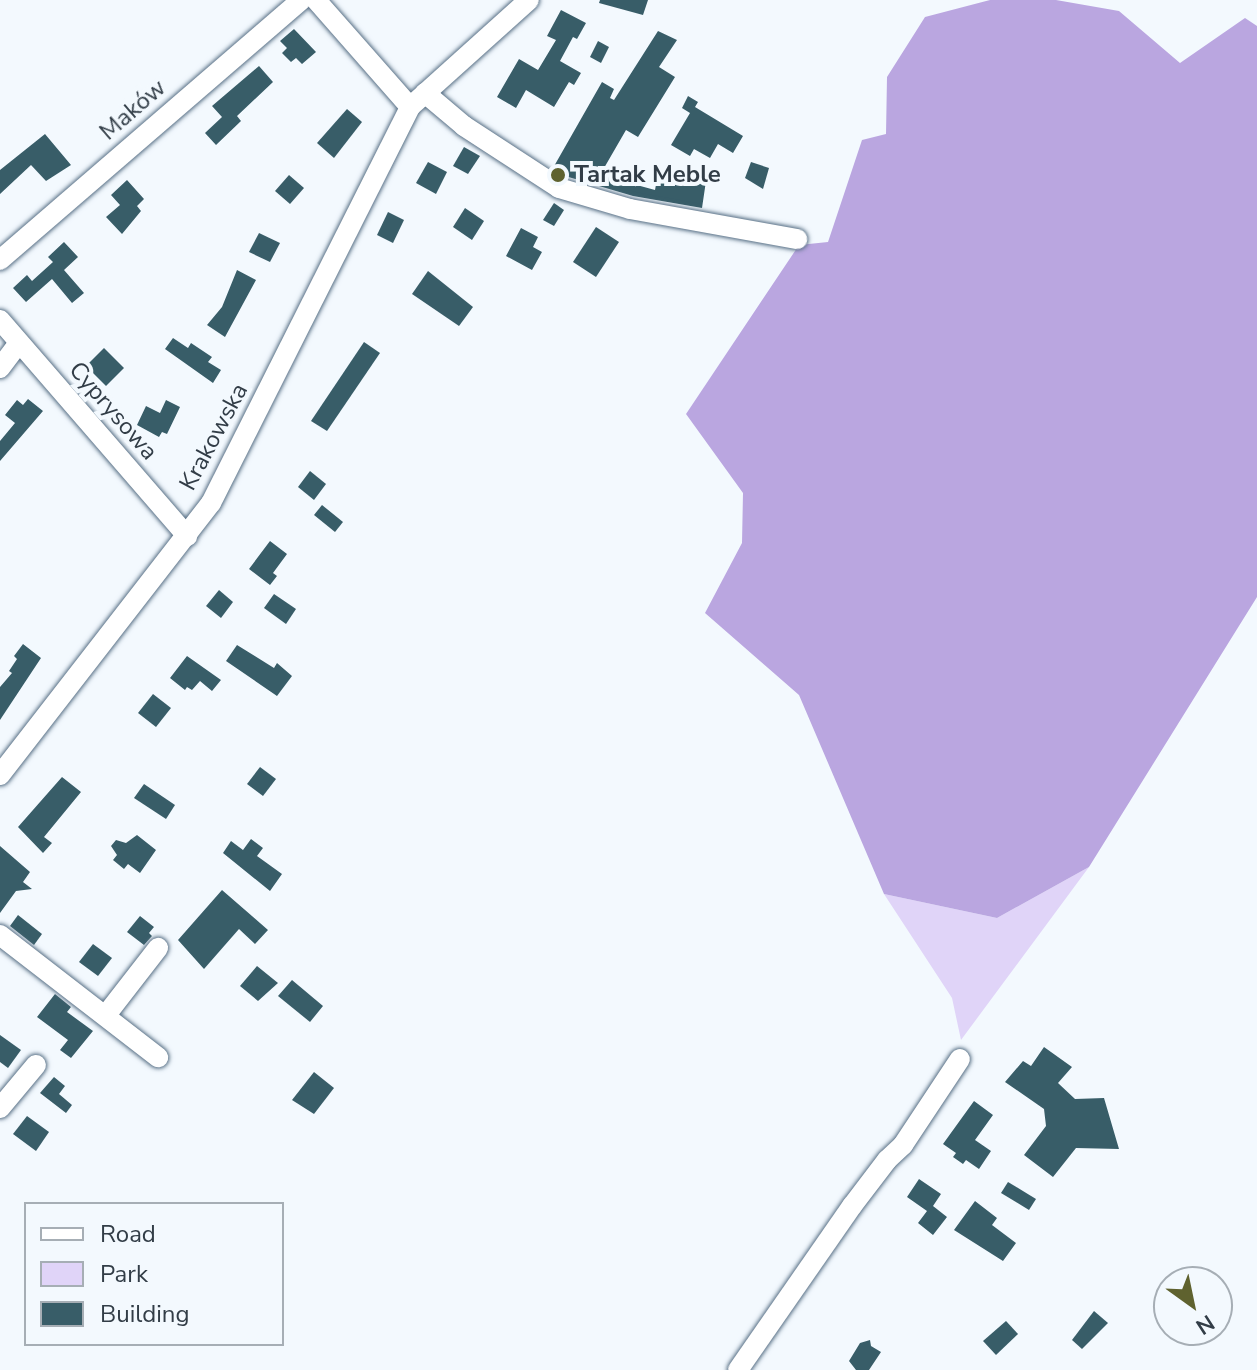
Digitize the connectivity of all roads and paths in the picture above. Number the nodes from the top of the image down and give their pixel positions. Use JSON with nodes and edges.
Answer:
{"nodes":[{"id":1,"x":301,"y":0,"type":"edge"},
{"id":2,"x":316,"y":0,"type":"edge"},
{"id":3,"x":529,"y":0,"type":"edge"},
{"id":4,"x":417,"y":100,"type":"junction"},
{"id":5,"x":797,"y":239,"type":"dead end"},
{"id":6,"x":0,"y":260,"type":"edge"},
{"id":7,"x":0,"y":320,"type":"edge"},
{"id":8,"x":19,"y":343,"type":"junction"},
{"id":9,"x":0,"y":368,"type":"edge"},
{"id":10,"x":187,"y":536,"type":"junction"},
{"id":11,"x":0,"y":775,"type":"edge"},
{"id":12,"x":0,"y":935,"type":"edge"},
{"id":13,"x":158,"y":948,"type":"dead end"},
{"id":14,"x":106,"y":1015,"type":"junction"},
{"id":15,"x":158,"y":1057,"type":"dead end"},
{"id":16,"x":960,"y":1059,"type":"dead end"},
{"id":17,"x":36,"y":1065,"type":"dead end"},
{"id":18,"x":0,"y":1108,"type":"edge"},
{"id":19,"x":738,"y":1370,"type":"edge"}],
"edges":[{"from":1,"to":6,"type":"street","name":"Maków"},
{"from":2,"to":4,"type":"street"},
{"from":3,"to":4,"type":"street","name":"Krakowska"},
{"from":4,"to":5,"type":"street"},
{"from":4,"to":10,"type":"street","name":"Krakowska"},
{"from":7,"to":8,"type":"street","name":"Cyprysowa"},
{"from":8,"to":9,"type":"street"},
{"from":8,"to":10,"type":"street","name":"Cyprysowa"},
{"from":10,"to":11,"type":"street","name":"Krakowska"},
{"from":12,"to":14,"type":"street"},
{"from":13,"to":14,"type":"street"},
{"from":14,"to":15,"type":"street"},
{"from":16,"to":19,"type":"street"},
{"from":17,"to":18,"type":"street"}]}
